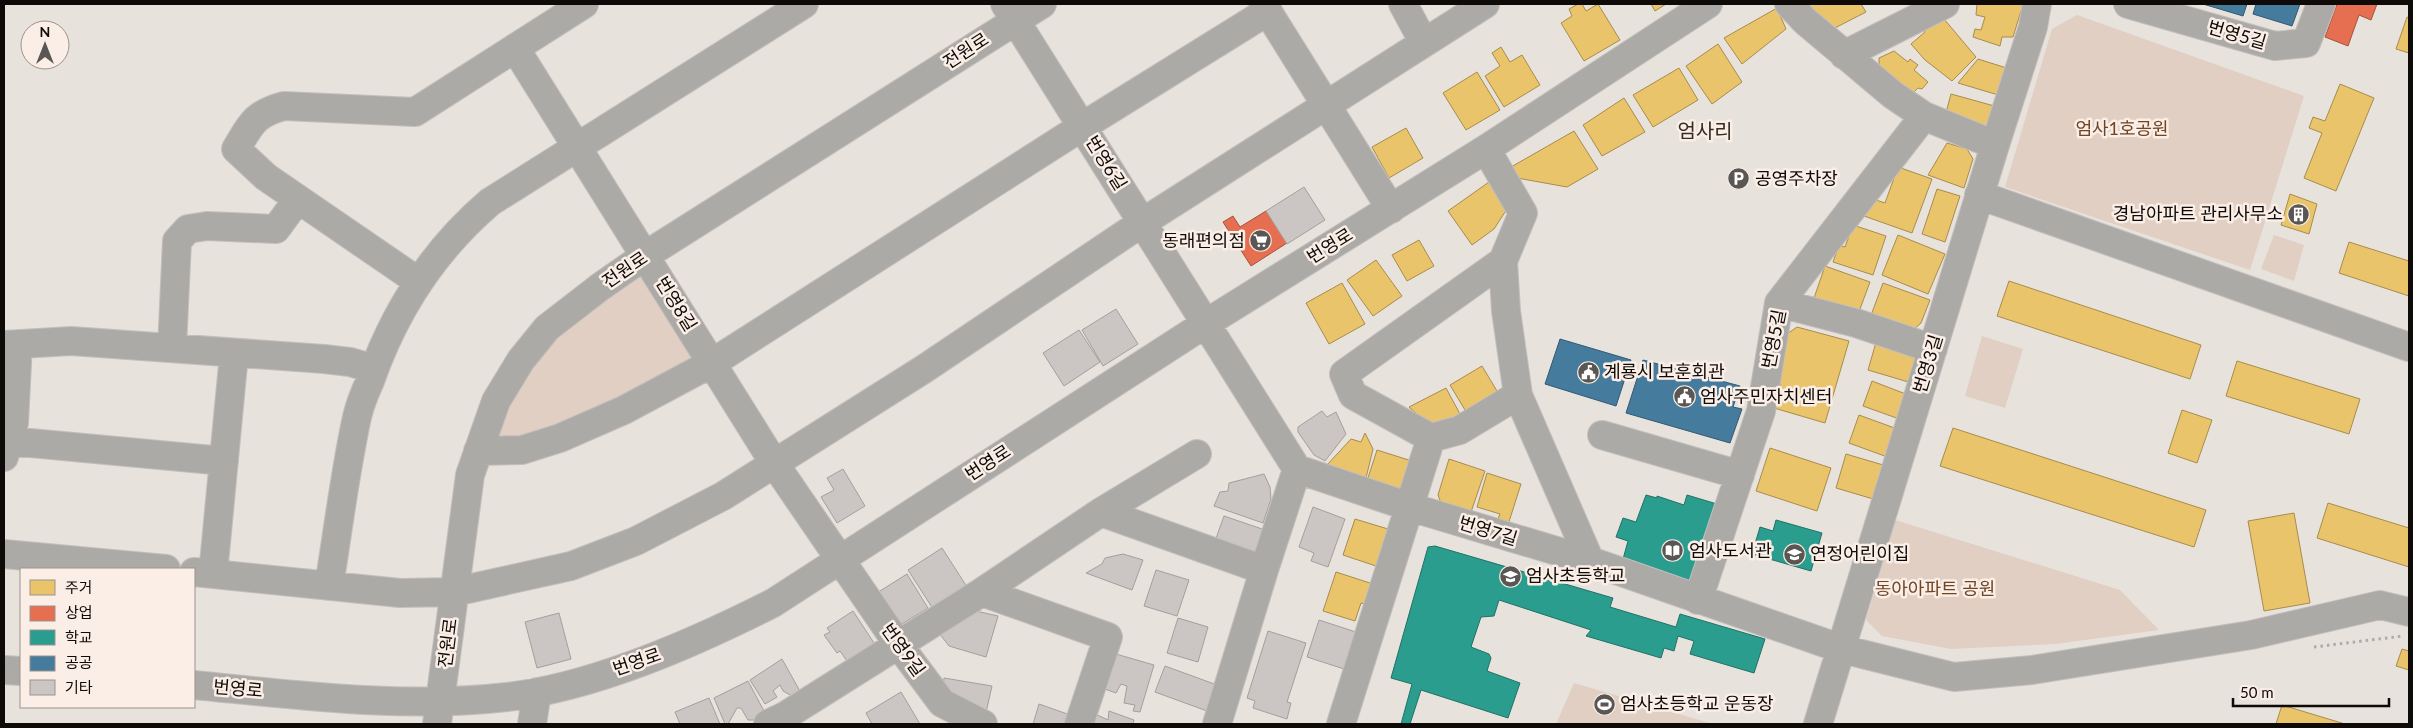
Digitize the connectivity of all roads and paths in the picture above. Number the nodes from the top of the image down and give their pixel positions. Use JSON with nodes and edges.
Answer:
{"nodes":[{"id":1,"x":584,"y":4,"type":"edge"},
{"id":2,"x":804,"y":4,"type":"edge"},
{"id":3,"x":1042,"y":4,"type":"edge"},
{"id":4,"x":1402,"y":4,"type":"edge"},
{"id":5,"x":1485,"y":4,"type":"edge"},
{"id":6,"x":1708,"y":4,"type":"edge"},
{"id":7,"x":1789,"y":4,"type":"edge"},
{"id":8,"x":1945,"y":4,"type":"edge"},
{"id":9,"x":2037,"y":4,"type":"edge"},
{"id":10,"x":2128,"y":4,"type":"edge"},
{"id":11,"x":2321,"y":4,"type":"edge"},
{"id":12,"x":1265,"y":7,"type":"edge"},
{"id":13,"x":1010,"y":12,"type":"edge"},
{"id":14,"x":1424,"y":43,"type":"junction"},
{"id":15,"x":515,"y":48,"type":"junction"},
{"id":16,"x":1844,"y":55,"type":"junction"},
{"id":17,"x":1327,"y":105,"type":"junction"},
{"id":18,"x":1924,"y":116,"type":"junction"},
{"id":19,"x":1083,"y":126,"type":"junction"},
{"id":20,"x":1994,"y":144,"type":"junction"},
{"id":21,"x":577,"y":146,"type":"junction"},
{"id":22,"x":1486,"y":149,"type":"junction"},
{"id":23,"x":1979,"y":195,"type":"junction"},
{"id":24,"x":298,"y":199,"type":"junction"},
{"id":25,"x":1391,"y":209,"type":"junction"},
{"id":26,"x":1143,"y":222,"type":"junction"},
{"id":27,"x":646,"y":255,"type":"junction"},
{"id":28,"x":1503,"y":261,"type":"junction"},
{"id":29,"x":419,"y":282,"type":"junction"},
{"id":30,"x":1779,"y":303,"type":"junction"},
{"id":31,"x":1205,"y":324,"type":"junction"},
{"id":32,"x":11,"y":344,"type":"edge"},
{"id":33,"x":2409,"y":347,"type":"edge"},
{"id":34,"x":172,"y":348,"type":"junction"},
{"id":35,"x":1933,"y":349,"type":"junction"},
{"id":36,"x":234,"y":354,"type":"junction"},
{"id":37,"x":712,"y":363,"type":"junction"},
{"id":38,"x":374,"y":369,"type":"junction"},
{"id":39,"x":1518,"y":395,"type":"junction"},
{"id":40,"x":1602,"y":435,"type":"dead end"},
{"id":41,"x":1431,"y":438,"type":"junction"},
{"id":42,"x":7,"y":449,"type":"edge"},
{"id":43,"x":478,"y":452,"type":"junction"},
{"id":44,"x":1197,"y":454,"type":"dead end"},
{"id":45,"x":224,"y":461,"type":"junction"},
{"id":46,"x":774,"y":463,"type":"junction"},
{"id":47,"x":1297,"y":470,"type":"junction"},
{"id":48,"x":1740,"y":475,"type":"junction"},
{"id":49,"x":1410,"y":507,"type":"junction"},
{"id":50,"x":1101,"y":512,"type":"junction"},
{"id":51,"x":4,"y":554,"type":"edge"},
{"id":52,"x":840,"y":558,"type":"junction"},
{"id":53,"x":1590,"y":561,"type":"junction"},
{"id":54,"x":155,"y":568,"type":"edge"},
{"id":55,"x":1264,"y":570,"type":"junction"},
{"id":56,"x":204,"y":573,"type":"edge"},
{"id":57,"x":329,"y":586,"type":"junction"},
{"id":58,"x":454,"y":592,"type":"junction"},
{"id":59,"x":982,"y":592,"type":"junction"},
{"id":60,"x":1698,"y":600,"type":"junction"},
{"id":61,"x":2409,"y":612,"type":"edge"},
{"id":62,"x":898,"y":644,"type":"junction"},
{"id":63,"x":1842,"y":649,"type":"junction"},
{"id":64,"x":4,"y":670,"type":"edge"},
{"id":65,"x":20,"y":671,"type":"edge"},
{"id":66,"x":195,"y":686,"type":"edge"},
{"id":67,"x":537,"y":692,"type":"junction"},
{"id":68,"x":439,"y":713,"type":"edge"},
{"id":69,"x":532,"y":724,"type":"edge"},
{"id":70,"x":768,"y":724,"type":"edge"},
{"id":71,"x":983,"y":724,"type":"edge"},
{"id":72,"x":1079,"y":724,"type":"edge"},
{"id":73,"x":1217,"y":724,"type":"edge"},
{"id":74,"x":1341,"y":724,"type":"edge"},
{"id":75,"x":1818,"y":724,"type":"edge"}],
"edges":[{"from":1,"to":15,"type":"street"},
{"from":2,"to":21,"type":"street"},
{"from":3,"to":13,"type":"street","name":"전원로"},
{"from":4,"to":14,"type":"street"},
{"from":5,"to":14,"type":"street"},
{"from":6,"to":22,"type":"street","name":"번영로"},
{"from":7,"to":16,"type":"street"},
{"from":8,"to":16,"type":"street"},
{"from":9,"to":20,"type":"street","name":"번영3길"},
{"from":10,"to":11,"type":"street","name":"번영5길"},
{"from":12,"to":17,"type":"street"},
{"from":12,"to":19,"type":"street"},
{"from":13,"to":19,"type":"street","name":"번영6길"},
{"from":13,"to":27,"type":"street","name":"전원로"},
{"from":14,"to":17,"type":"street"},
{"from":15,"to":21,"type":"street","name":"번영8길"},
{"from":15,"to":24,"type":"street"},
{"from":16,"to":18,"type":"street"},
{"from":17,"to":25,"type":"street"},
{"from":17,"to":26,"type":"street"},
{"from":18,"to":20,"type":"street"},
{"from":18,"to":30,"type":"street","name":"번영5길"},
{"from":19,"to":26,"type":"street","name":"번영6길"},
{"from":19,"to":37,"type":"street"},
{"from":20,"to":23,"type":"street","name":"번영3길"},
{"from":21,"to":27,"type":"street","name":"번영8길"},
{"from":21,"to":29,"type":"street"},
{"from":22,"to":25,"type":"street","name":"번영로"},
{"from":22,"to":28,"type":"street"},
{"from":23,"to":33,"type":"street"},
{"from":23,"to":35,"type":"street","name":"번영3길"},
{"from":24,"to":29,"type":"street"},
{"from":24,"to":34,"type":"street"},
{"from":25,"to":31,"type":"street","name":"번영로"},
{"from":26,"to":31,"type":"street","name":"번영6길"},
{"from":26,"to":46,"type":"street"},
{"from":27,"to":37,"type":"street","name":"번영8길"},
{"from":27,"to":43,"type":"street","name":"전원로"},
{"from":28,"to":39,"type":"street"},
{"from":28,"to":41,"type":"street"},
{"from":29,"to":38,"type":"street"},
{"from":30,"to":35,"type":"street"},
{"from":30,"to":48,"type":"street","name":"번영5길"},
{"from":31,"to":47,"type":"street"},
{"from":31,"to":52,"type":"street","name":"번영로"},
{"from":32,"to":34,"type":"street"},
{"from":32,"to":42,"type":"street"},
{"from":34,"to":36,"type":"street"},
{"from":35,"to":63,"type":"street","name":"번영3길"},
{"from":36,"to":38,"type":"street"},
{"from":36,"to":45,"type":"street"},
{"from":37,"to":43,"type":"street"},
{"from":37,"to":46,"type":"street","name":"번영8길"},
{"from":38,"to":57,"type":"street"},
{"from":39,"to":41,"type":"street"},
{"from":39,"to":53,"type":"street"},
{"from":40,"to":48,"type":"street"},
{"from":41,"to":49,"type":"street"},
{"from":42,"to":45,"type":"street"},
{"from":43,"to":58,"type":"street","name":"전원로"},
{"from":44,"to":50,"type":"street"},
{"from":45,"to":56,"type":"street"},
{"from":46,"to":52,"type":"street","name":"번영8길"},
{"from":46,"to":58,"type":"street"},
{"from":47,"to":49,"type":"street","name":"번영7길"},
{"from":47,"to":55,"type":"street"},
{"from":48,"to":60,"type":"street","name":"번영5길"},
{"from":49,"to":53,"type":"street","name":"번영7길"},
{"from":49,"to":74,"type":"street"},
{"from":50,"to":55,"type":"street"},
{"from":50,"to":59,"type":"street"},
{"from":51,"to":54,"type":"street"},
{"from":52,"to":62,"type":"street","name":"번영9길"},
{"from":52,"to":67,"type":"street","name":"번영로"},
{"from":53,"to":60,"type":"street","name":"번영7길"},
{"from":55,"to":73,"type":"street"},
{"from":56,"to":57,"type":"street"},
{"from":57,"to":58,"type":"street"},
{"from":58,"to":68,"type":"street","name":"전원로"},
{"from":59,"to":62,"type":"street"},
{"from":59,"to":72,"type":"street"},
{"from":60,"to":63,"type":"street","name":"번영7길"},
{"from":61,"to":63,"type":"street","name":"번영7길"},
{"from":62,"to":70,"type":"street"},
{"from":62,"to":71,"type":"street","name":"번영9길"},
{"from":63,"to":75,"type":"street","name":"번영3길"},
{"from":64,"to":65,"type":"street"},
{"from":66,"to":68,"type":"street","name":"번영로"},
{"from":67,"to":68,"type":"street","name":"번영로"},
{"from":67,"to":69,"type":"street"}]}
